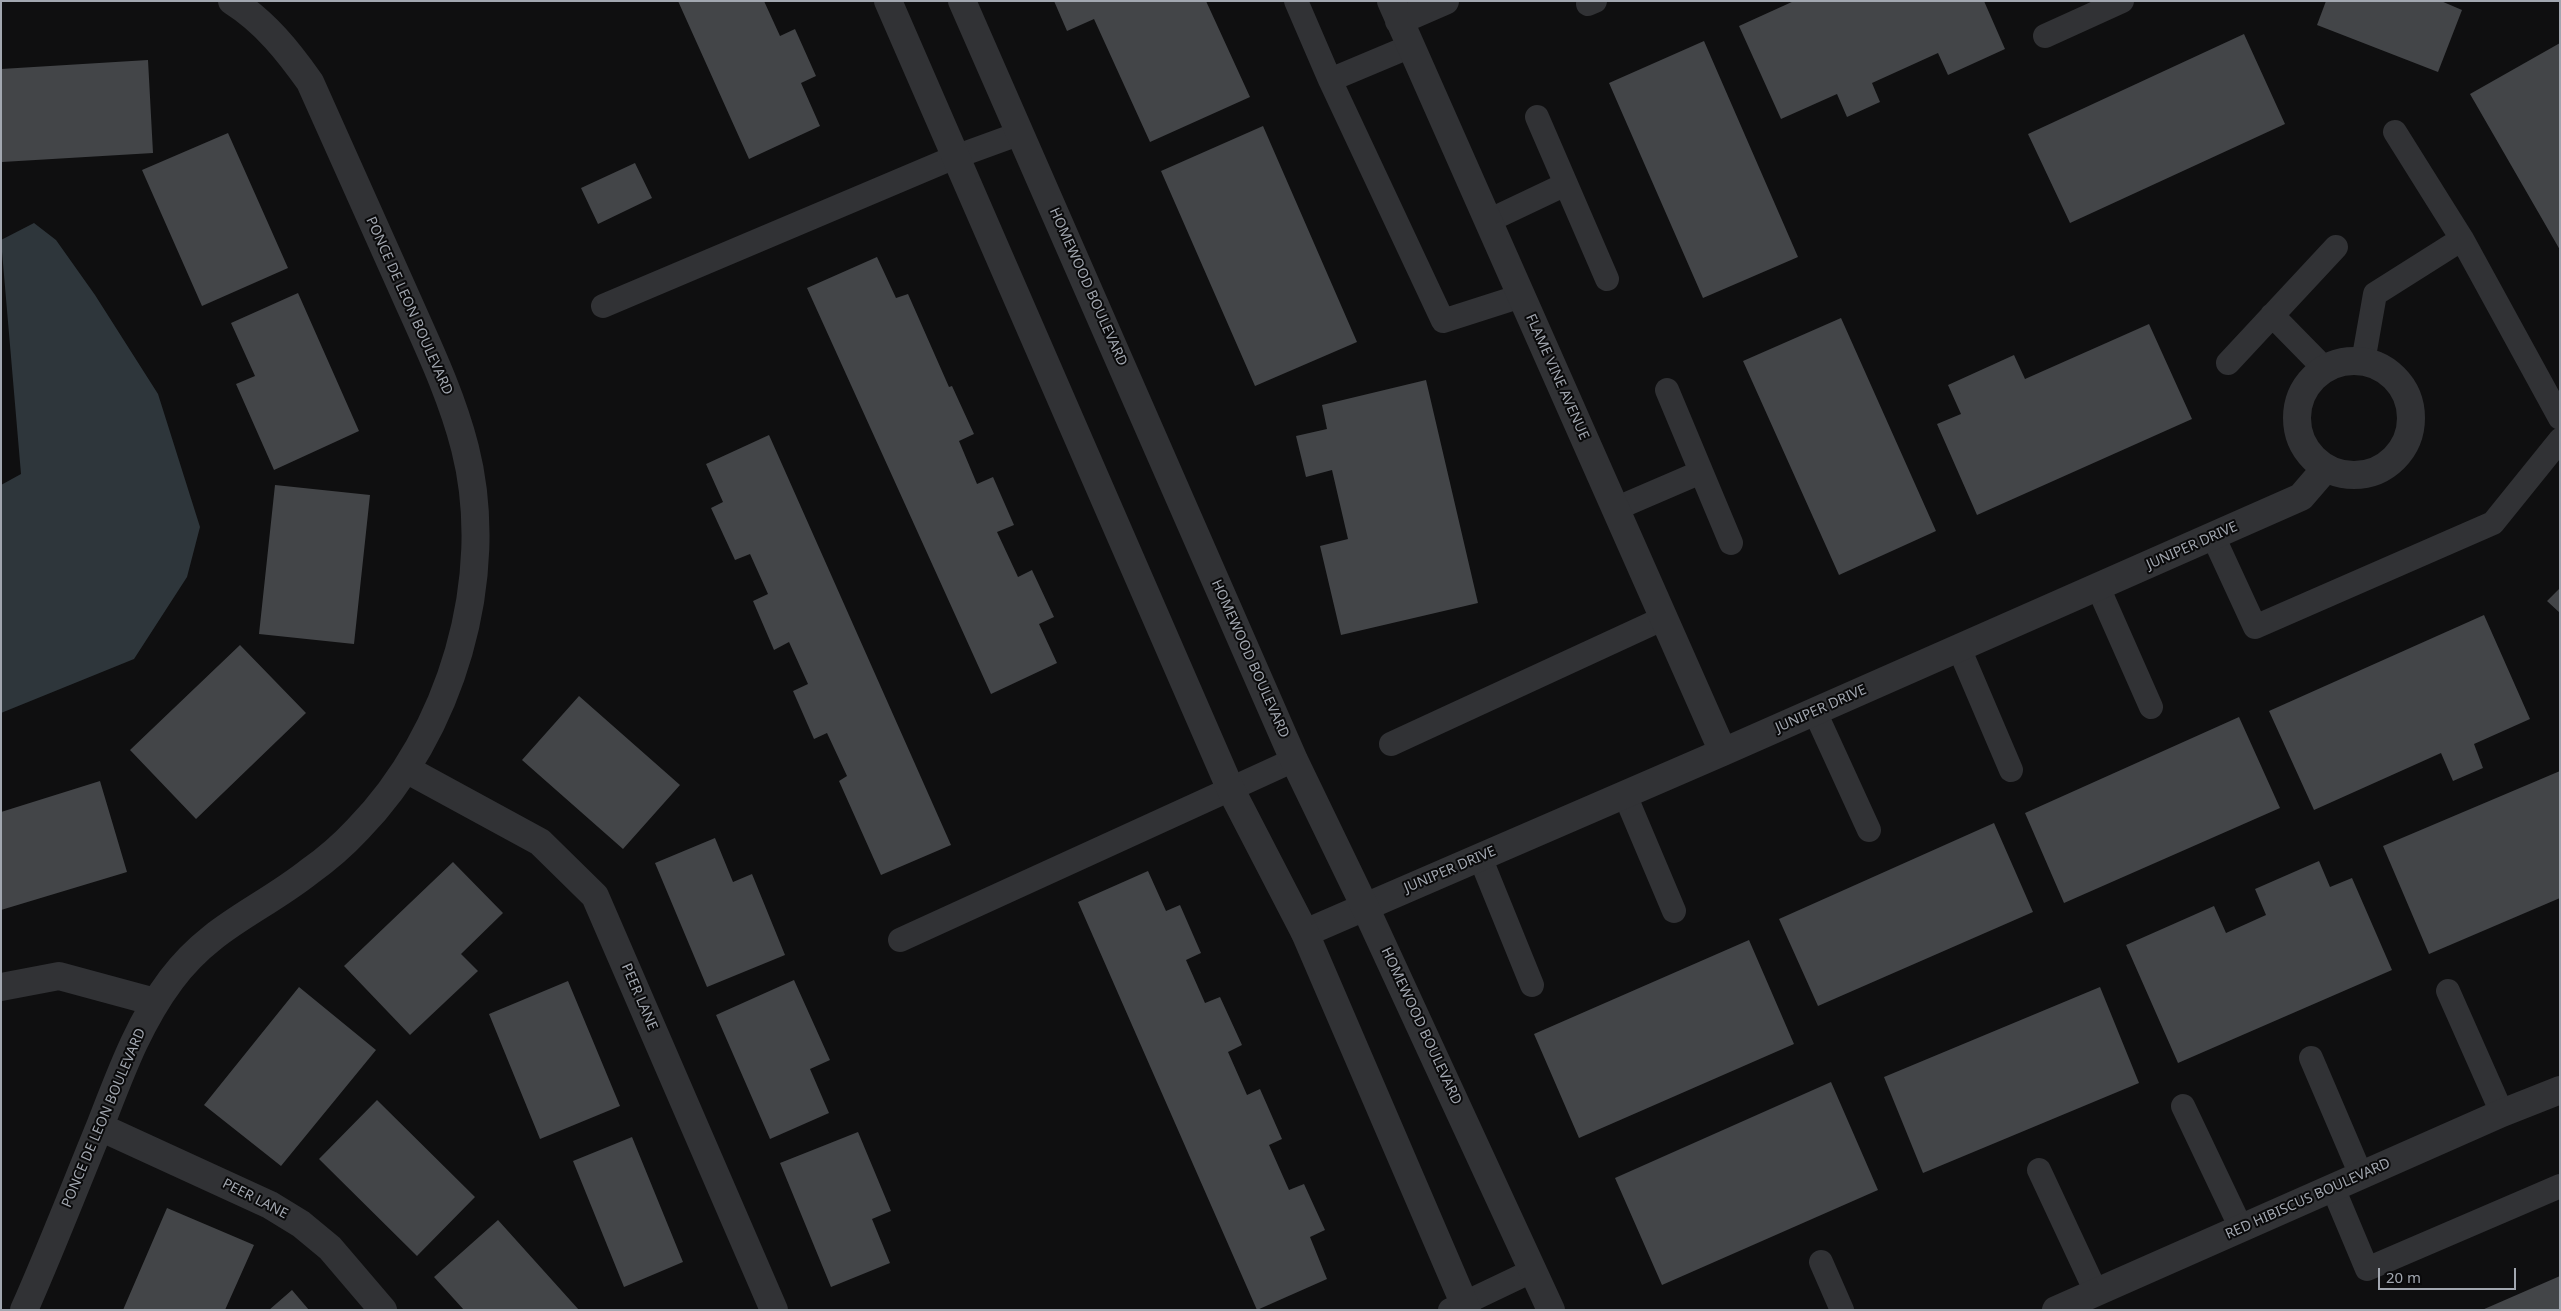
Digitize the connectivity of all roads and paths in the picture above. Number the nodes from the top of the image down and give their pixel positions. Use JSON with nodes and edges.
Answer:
{"nodes":[{"id":1,"x":232,"y":1,"type":"edge"},
{"id":2,"x":888,"y":1,"type":"edge"},
{"id":3,"x":962,"y":1,"type":"edge"},
{"id":4,"x":1296,"y":1,"type":"edge"},
{"id":5,"x":1445,"y":1,"type":"edge"},
{"id":6,"x":2122,"y":1,"type":"edge"},
{"id":7,"x":1395,"y":11,"type":"edge"},
{"id":8,"x":2045,"y":36,"type":"dead end"},
{"id":9,"x":1411,"y":46,"type":"junction"},
{"id":10,"x":1330,"y":80,"type":"junction"},
{"id":11,"x":1537,"y":117,"type":"dead end"},
{"id":12,"x":2395,"y":132,"type":"dead end"},
{"id":13,"x":1021,"y":133,"type":"junction"},
{"id":14,"x":955,"y":157,"type":"junction"},
{"id":15,"x":1566,"y":184,"type":"junction"},
{"id":16,"x":1488,"y":221,"type":"junction"},
{"id":17,"x":2462,"y":239,"type":"junction"},
{"id":18,"x":2336,"y":248,"type":"dead end"},
{"id":19,"x":1607,"y":278,"type":"dead end"},
{"id":20,"x":1521,"y":296,"type":"junction"},
{"id":21,"x":603,"y":306,"type":"dead end"},
{"id":22,"x":2272,"y":315,"type":"junction"},
{"id":23,"x":2363,"y":362,"type":"junction"},
{"id":24,"x":2228,"y":363,"type":"dead end"},
{"id":25,"x":2325,"y":369,"type":"junction"},
{"id":26,"x":1667,"y":390,"type":"dead end"},
{"id":27,"x":2560,"y":418,"type":"edge"},
{"id":28,"x":2560,"y":440,"type":"edge"},
{"id":29,"x":2326,"y":468,"type":"junction"},
{"id":30,"x":1701,"y":472,"type":"junction"},
{"id":31,"x":1615,"y":509,"type":"junction"},
{"id":32,"x":2213,"y":536,"type":"junction"},
{"id":33,"x":1731,"y":543,"type":"dead end"},
{"id":34,"x":2098,"y":587,"type":"junction"},
{"id":35,"x":1664,"y":618,"type":"junction"},
{"id":36,"x":1959,"y":648,"type":"junction"},
{"id":37,"x":2151,"y":707,"type":"dead end"},
{"id":38,"x":1815,"y":712,"type":"junction"},
{"id":39,"x":1391,"y":744,"type":"dead end"},
{"id":40,"x":1723,"y":752,"type":"junction"},
{"id":41,"x":1294,"y":760,"type":"junction"},
{"id":42,"x":406,"y":769,"type":"junction"},
{"id":43,"x":2011,"y":770,"type":"dead end"},
{"id":44,"x":1231,"y":790,"type":"junction"},
{"id":45,"x":1626,"y":795,"type":"junction"},
{"id":46,"x":1870,"y":830,"type":"dead end"},
{"id":47,"x":1480,"y":857,"type":"junction"},
{"id":48,"x":1365,"y":907,"type":"junction"},
{"id":49,"x":1674,"y":911,"type":"dead end"},
{"id":50,"x":1305,"y":933,"type":"junction"},
{"id":51,"x":900,"y":940,"type":"dead end"},
{"id":52,"x":1532,"y":985,"type":"dead end"},
{"id":53,"x":1,"y":987,"type":"edge"},
{"id":54,"x":2448,"y":992,"type":"dead end"},
{"id":55,"x":155,"y":1002,"type":"junction"},
{"id":56,"x":2311,"y":1058,"type":"dead end"},
{"id":57,"x":2560,"y":1090,"type":"edge"},
{"id":58,"x":2183,"y":1106,"type":"dead end"},
{"id":59,"x":2502,"y":1113,"type":"junction"},
{"id":60,"x":100,"y":1127,"type":"junction"},
{"id":61,"x":2039,"y":1170,"type":"dead end"},
{"id":62,"x":2361,"y":1176,"type":"junction"},
{"id":63,"x":2560,"y":1186,"type":"edge"},
{"id":64,"x":2333,"y":1188,"type":"junction"},
{"id":65,"x":2241,"y":1228,"type":"junction"},
{"id":66,"x":1821,"y":1262,"type":"dead end"},
{"id":67,"x":1534,"y":1270,"type":"junction"},
{"id":68,"x":2096,"y":1292,"type":"junction"},
{"id":69,"x":1461,"y":1308,"type":"edge"},
{"id":70,"x":24,"y":1310,"type":"edge"},
{"id":71,"x":384,"y":1310,"type":"edge"},
{"id":72,"x":774,"y":1310,"type":"edge"},
{"id":73,"x":1551,"y":1310,"type":"edge"},
{"id":74,"x":1842,"y":1310,"type":"edge"},
{"id":75,"x":2056,"y":1310,"type":"edge"}],
"edges":[{"from":1,"to":42,"type":"street","name":"PONCE DE LEON BOULEVARD"},
{"from":2,"to":14,"type":"street"},
{"from":3,"to":13,"type":"street","name":"HOMEWOOD BOULEVARD"},
{"from":4,"to":10,"type":"lane"},
{"from":5,"to":7,"type":"street"},
{"from":6,"to":8,"type":"lane"},
{"from":7,"to":9,"type":"street","name":"FLAME VINE AVENUE"},
{"from":9,"to":10,"type":"lane"},
{"from":9,"to":16,"type":"street","name":"FLAME VINE AVENUE"},
{"from":10,"to":20,"type":"lane"},
{"from":11,"to":15,"type":"lane"},
{"from":12,"to":17,"type":"lane"},
{"from":13,"to":14,"type":"lane"},
{"from":13,"to":41,"type":"street","name":"HOMEWOOD BOULEVARD"},
{"from":14,"to":21,"type":"lane"},
{"from":14,"to":44,"type":"street"},
{"from":15,"to":16,"type":"lane"},
{"from":15,"to":19,"type":"lane"},
{"from":16,"to":20,"type":"street","name":"FLAME VINE AVENUE"},
{"from":17,"to":23,"type":"lane"},
{"from":17,"to":27,"type":"lane"},
{"from":18,"to":22,"type":"lane"},
{"from":20,"to":31,"type":"street","name":"FLAME VINE AVENUE"},
{"from":22,"to":24,"type":"lane"},
{"from":22,"to":25,"type":"lane"},
{"from":23,"to":25,"type":"street"},
{"from":23,"to":29,"type":"street"},
{"from":25,"to":29,"type":"street"},
{"from":26,"to":30,"type":"lane"},
{"from":28,"to":32,"type":"lane"},
{"from":29,"to":32,"type":"street","name":"JUNIPER DRIVE"},
{"from":30,"to":31,"type":"lane"},
{"from":30,"to":33,"type":"lane"},
{"from":31,"to":35,"type":"street","name":"FLAME VINE AVENUE"},
{"from":32,"to":34,"type":"street","name":"JUNIPER DRIVE"},
{"from":34,"to":36,"type":"street","name":"JUNIPER DRIVE"},
{"from":34,"to":37,"type":"lane"},
{"from":35,"to":39,"type":"lane"},
{"from":35,"to":40,"type":"street","name":"FLAME VINE AVENUE"},
{"from":36,"to":38,"type":"street","name":"JUNIPER DRIVE"},
{"from":36,"to":43,"type":"lane"},
{"from":38,"to":40,"type":"street","name":"JUNIPER DRIVE"},
{"from":38,"to":46,"type":"lane"},
{"from":40,"to":45,"type":"street","name":"JUNIPER DRIVE"},
{"from":41,"to":44,"type":"lane"},
{"from":41,"to":48,"type":"street","name":"HOMEWOOD BOULEVARD"},
{"from":42,"to":55,"type":"street","name":"PONCE DE LEON BOULEVARD"},
{"from":42,"to":72,"type":"street","name":"PEER LANE"},
{"from":44,"to":50,"type":"street"},
{"from":44,"to":51,"type":"lane"},
{"from":45,"to":47,"type":"street","name":"JUNIPER DRIVE"},
{"from":45,"to":49,"type":"lane"},
{"from":47,"to":48,"type":"street","name":"JUNIPER DRIVE"},
{"from":47,"to":52,"type":"lane"},
{"from":48,"to":50,"type":"street","name":"JUNIPER DRIVE"},
{"from":48,"to":67,"type":"street","name":"HOMEWOOD BOULEVARD"},
{"from":50,"to":69,"type":"street"},
{"from":53,"to":55,"type":"street"},
{"from":54,"to":59,"type":"lane"},
{"from":55,"to":60,"type":"street","name":"PONCE DE LEON BOULEVARD"},
{"from":56,"to":62,"type":"lane"},
{"from":57,"to":59,"type":"street","name":"RED HIBISCUS BOULEVARD"},
{"from":58,"to":65,"type":"lane"},
{"from":59,"to":62,"type":"street","name":"RED HIBISCUS BOULEVARD"},
{"from":60,"to":70,"type":"street","name":"PONCE DE LEON BOULEVARD"},
{"from":60,"to":71,"type":"street","name":"PEER LANE"},
{"from":61,"to":68,"type":"lane"},
{"from":62,"to":64,"type":"street","name":"RED HIBISCUS BOULEVARD"},
{"from":63,"to":64,"type":"lane"},
{"from":64,"to":65,"type":"street","name":"RED HIBISCUS BOULEVARD"},
{"from":65,"to":68,"type":"street","name":"RED HIBISCUS BOULEVARD"},
{"from":66,"to":74,"type":"lane"},
{"from":67,"to":69,"type":"lane"},
{"from":67,"to":73,"type":"street","name":"HOMEWOOD BOULEVARD"},
{"from":68,"to":75,"type":"street","name":"RED HIBISCUS BOULEVARD"}]}
